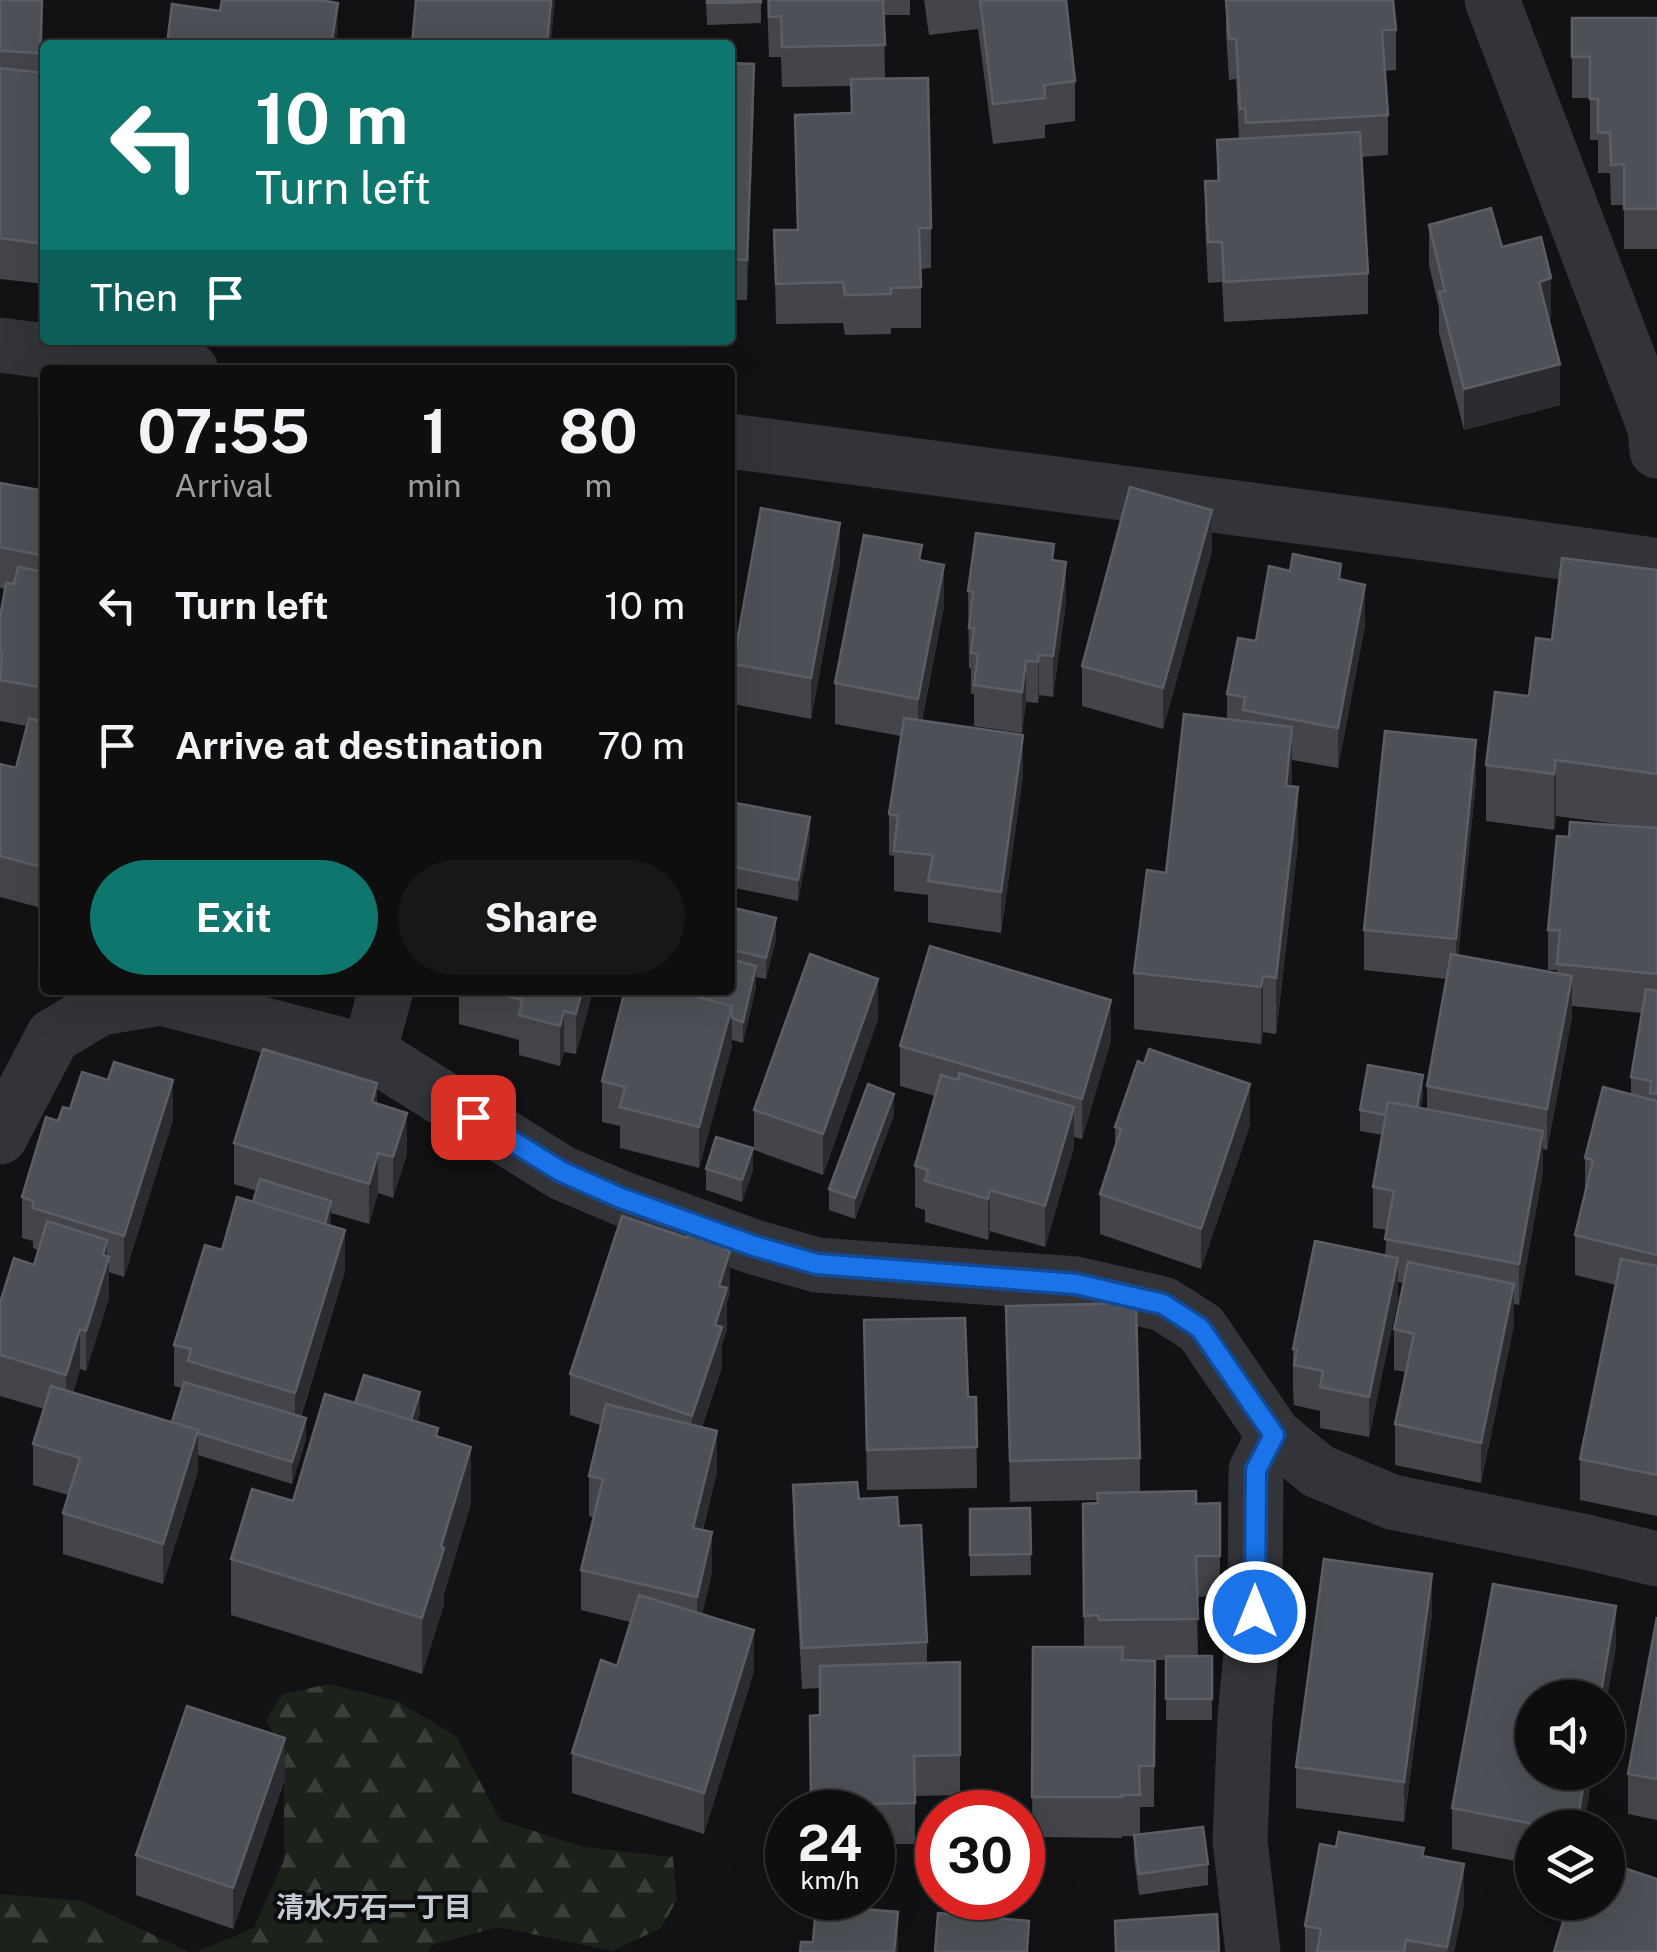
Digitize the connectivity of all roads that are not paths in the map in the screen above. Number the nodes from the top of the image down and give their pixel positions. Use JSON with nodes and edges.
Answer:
{"nodes":[{"id":1,"x":1492,"y":0,"type":"edge"},
{"id":2,"x":0,"y":345,"type":"edge"},
{"id":3,"x":153,"y":365,"type":"edge"},
{"id":4,"x":735,"y":442,"type":"edge"},
{"id":5,"x":1657,"y":451,"type":"edge"},
{"id":6,"x":1656,"y":555,"type":"edge"},
{"id":7,"x":385,"y":995,"type":"edge"},
{"id":8,"x":370,"y":1052,"type":"junction"},
{"id":9,"x":0,"y":1137,"type":"edge"},
{"id":10,"x":1274,"y":1435,"type":"junction"},
{"id":11,"x":1657,"y":1559,"type":"edge"},
{"id":12,"x":1253,"y":1952,"type":"edge"}],
"edges":[{"from":1,"to":5,"type":"street"},
{"from":2,"to":3,"type":"street"},
{"from":4,"to":6,"type":"street"},
{"from":7,"to":8,"type":"street"},
{"from":8,"to":9,"type":"street"},
{"from":8,"to":10,"type":"street"},
{"from":10,"to":11,"type":"street"},
{"from":10,"to":12,"type":"street"}]}
